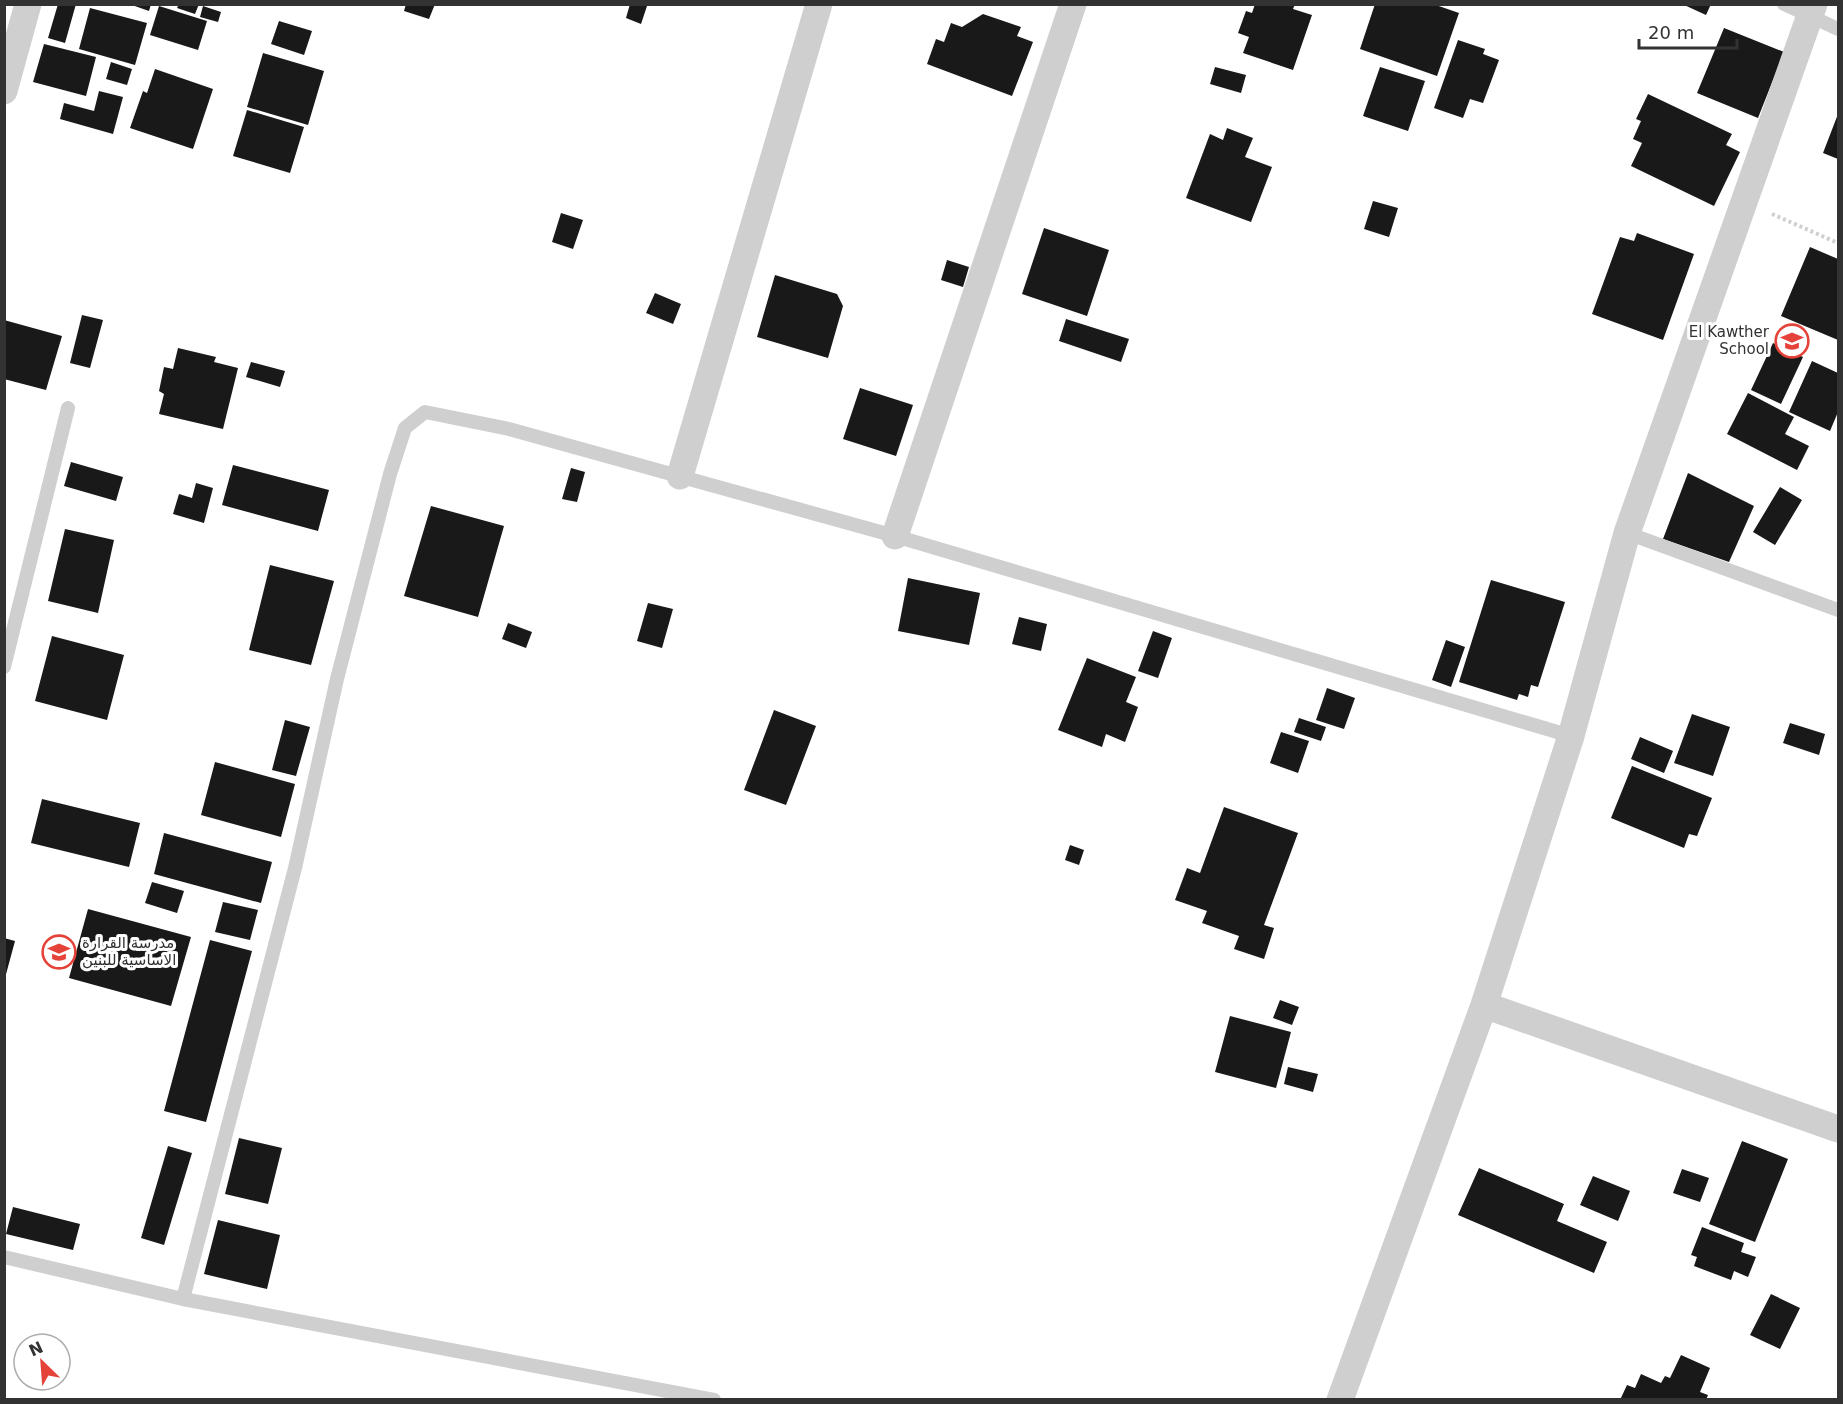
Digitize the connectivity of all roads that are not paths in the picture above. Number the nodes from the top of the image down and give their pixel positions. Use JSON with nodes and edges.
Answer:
{"nodes":[{"id":1,"x":28,"y":4,"type":"edge"},
{"id":2,"x":819,"y":4,"type":"edge"},
{"id":3,"x":1073,"y":4,"type":"edge"},
{"id":4,"x":1784,"y":4,"type":"edge"},
{"id":5,"x":1812,"y":10,"type":"edge"},
{"id":6,"x":1839,"y":29,"type":"edge"},
{"id":7,"x":4,"y":91,"type":"edge"},
{"id":8,"x":68,"y":408,"type":"dead end"},
{"id":9,"x":680,"y":476,"type":"junction"},
{"id":10,"x":1628,"y":533,"type":"junction"},
{"id":11,"x":895,"y":536,"type":"junction"},
{"id":12,"x":1839,"y":610,"type":"edge"},
{"id":13,"x":4,"y":667,"type":"edge"},
{"id":14,"x":1571,"y":736,"type":"junction"},
{"id":15,"x":1484,"y":1005,"type":"junction"},
{"id":16,"x":1839,"y":1129,"type":"edge"},
{"id":17,"x":4,"y":1257,"type":"edge"},
{"id":18,"x":183,"y":1299,"type":"junction"},
{"id":19,"x":714,"y":1400,"type":"edge"},
{"id":20,"x":1340,"y":1400,"type":"edge"}],
"edges":[{"from":1,"to":7,"type":"street"},
{"from":2,"to":9,"type":"street"},
{"from":3,"to":11,"type":"street"},
{"from":4,"to":5,"type":"lane"},
{"from":5,"to":6,"type":"lane"},
{"from":5,"to":10,"type":"street"},
{"from":8,"to":13,"type":"lane"},
{"from":9,"to":11,"type":"lane"},
{"from":9,"to":18,"type":"lane"},
{"from":10,"to":12,"type":"lane"},
{"from":10,"to":14,"type":"street"},
{"from":11,"to":14,"type":"lane"},
{"from":14,"to":15,"type":"street"},
{"from":15,"to":16,"type":"street"},
{"from":15,"to":20,"type":"street"},
{"from":17,"to":18,"type":"lane"},
{"from":18,"to":19,"type":"lane"}]}
